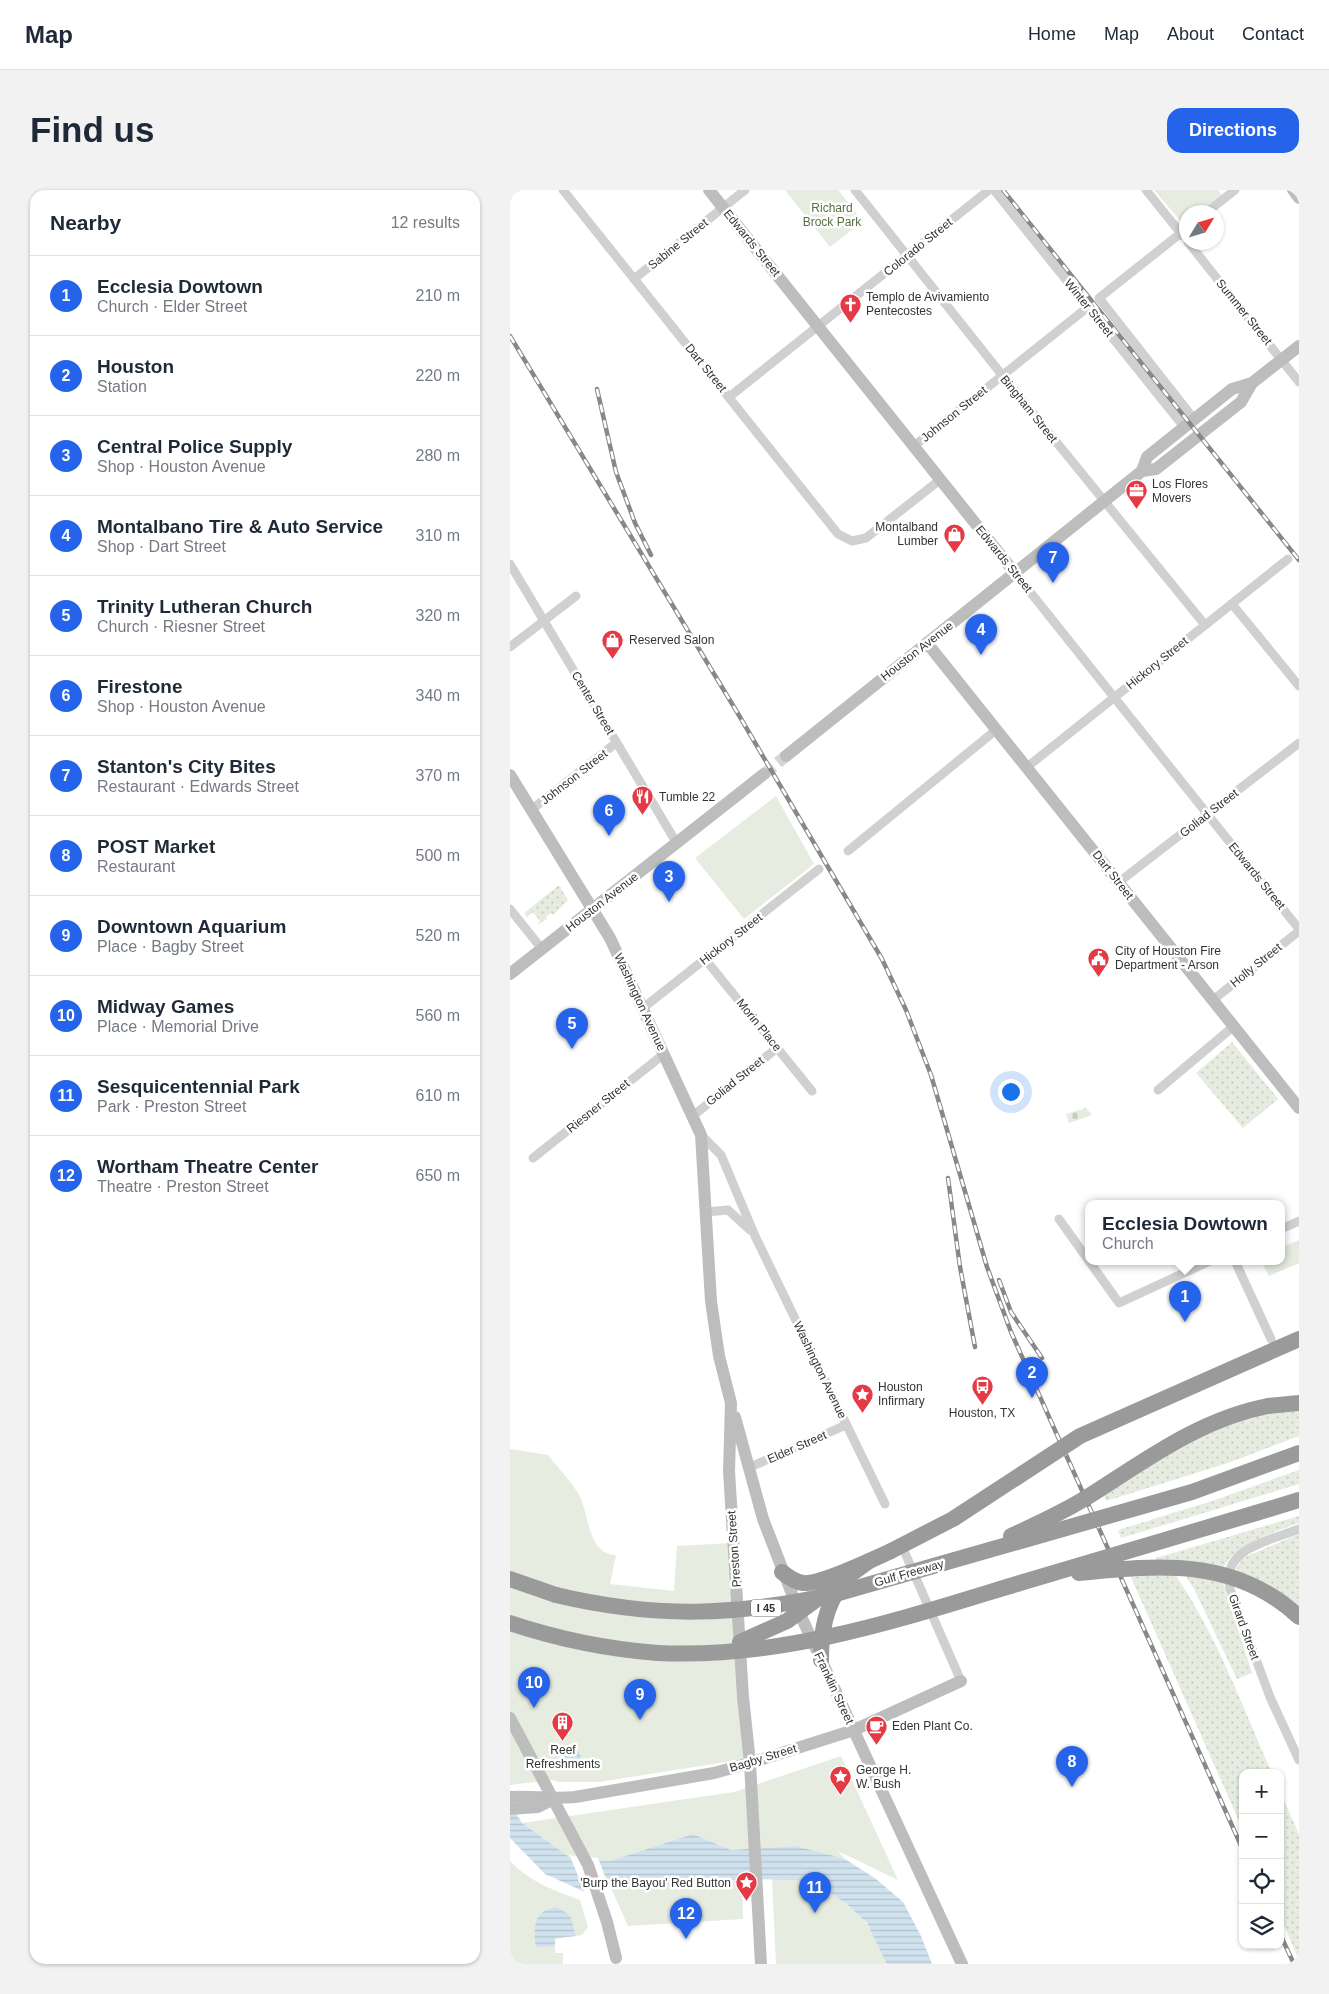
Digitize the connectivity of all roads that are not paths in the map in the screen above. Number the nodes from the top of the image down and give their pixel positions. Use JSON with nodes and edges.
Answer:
{"nodes":[{"id":1,"x":563,"y":190,"type":"edge"},
{"id":2,"x":709,"y":190,"type":"edge"},
{"id":3,"x":745,"y":190,"type":"edge"},
{"id":4,"x":855,"y":190,"type":"edge"},
{"id":5,"x":989,"y":190,"type":"edge"},
{"id":6,"x":994,"y":190,"type":"edge"},
{"id":7,"x":1146,"y":190,"type":"edge"},
{"id":8,"x":1235,"y":190,"type":"edge"},
{"id":9,"x":1293,"y":190,"type":"edge"},
{"id":10,"x":1299,"y":198,"type":"edge"},
{"id":11,"x":1216,"y":205,"type":"edge"},
{"id":12,"x":724,"y":207,"type":"junction"},
{"id":13,"x":1179,"y":229,"type":"edge"},
{"id":14,"x":1179,"y":240,"type":"edge"},
{"id":15,"x":1196,"y":250,"type":"edge"},
{"id":16,"x":907,"y":255,"type":"junction"},
{"id":17,"x":634,"y":279,"type":"junction"},
{"id":18,"x":1088,"y":307,"type":"junction"},
{"id":19,"x":818,"y":326,"type":"junction"},
{"id":20,"x":1299,"y":346,"type":"edge"},
{"id":21,"x":1282,"y":360,"type":"junction"},
{"id":22,"x":1002,"y":376,"type":"junction"},
{"id":23,"x":1299,"y":382,"type":"edge"},
{"id":24,"x":1252,"y":383,"type":"junction"},
{"id":25,"x":729,"y":397,"type":"junction"},
{"id":26,"x":1189,"y":423,"type":"junction"},
{"id":27,"x":914,"y":446,"type":"junction"},
{"id":28,"x":1142,"y":471,"type":"junction"},
{"id":29,"x":941,"y":479,"type":"junction"},
{"id":30,"x":1104,"y":502,"type":"junction"},
{"id":31,"x":1288,"y":559,"type":"dead end"},
{"id":32,"x":510,"y":564,"type":"edge"},
{"id":33,"x":1015,"y":573,"type":"junction"},
{"id":34,"x":576,"y":596,"type":"dead end"},
{"id":35,"x":1232,"y":604,"type":"junction"},
{"id":36,"x":543,"y":622,"type":"junction"},
{"id":37,"x":1205,"y":625,"type":"junction"},
{"id":38,"x":927,"y":643,"type":"junction"},
{"id":39,"x":510,"y":648,"type":"edge"},
{"id":40,"x":1299,"y":686,"type":"edge"},
{"id":41,"x":1114,"y":697,"type":"junction"},
{"id":42,"x":996,"y":730,"type":"junction"},
{"id":43,"x":616,"y":743,"type":"junction"},
{"id":44,"x":1299,"y":743,"type":"edge"},
{"id":45,"x":786,"y":756,"type":"tunnel mouth"},
{"id":46,"x":1027,"y":767,"type":"junction"},
{"id":47,"x":764,"y":774,"type":"tunnel mouth"},
{"id":48,"x":510,"y":775,"type":"edge"},
{"id":49,"x":531,"y":810,"type":"junction"},
{"id":50,"x":1207,"y":814,"type":"junction"},
{"id":51,"x":676,"y":842,"type":"junction"},
{"id":52,"x":848,"y":851,"type":"dead end"},
{"id":53,"x":819,"y":869,"type":"dead end"},
{"id":54,"x":1119,"y":882,"type":"junction"},
{"id":55,"x":593,"y":908,"type":"junction"},
{"id":56,"x":510,"y":910,"type":"edge"},
{"id":57,"x":1299,"y":930,"type":"edge"},
{"id":58,"x":542,"y":949,"type":"junction"},
{"id":59,"x":705,"y":959,"type":"junction"},
{"id":60,"x":510,"y":974,"type":"edge"},
{"id":61,"x":1213,"y":1000,"type":"junction"},
{"id":62,"x":643,"y":1008,"type":"junction"},
{"id":63,"x":1234,"y":1026,"type":"junction"},
{"id":64,"x":777,"y":1048,"type":"junction"},
{"id":65,"x":664,"y":1054,"type":"junction"},
{"id":66,"x":1158,"y":1090,"type":"dead end"},
{"id":67,"x":812,"y":1091,"type":"dead end"},
{"id":68,"x":1299,"y":1108,"type":"edge"},
{"id":69,"x":694,"y":1115,"type":"junction"},
{"id":70,"x":701,"y":1135,"type":"junction"},
{"id":71,"x":533,"y":1158,"type":"dead end"},
{"id":72,"x":706,"y":1212,"type":"junction"},
{"id":73,"x":1059,"y":1219,"type":"dead end"},
{"id":74,"x":1299,"y":1221,"type":"edge"},
{"id":75,"x":1285,"y":1227,"type":"edge"},
{"id":76,"x":755,"y":1236,"type":"junction"},
{"id":77,"x":1085,"y":1255,"type":"edge"},
{"id":78,"x":1092,"y":1265,"type":"edge"},
{"id":79,"x":1201,"y":1265,"type":"edge"},
{"id":80,"x":1237,"y":1265,"type":"edge"},
{"id":81,"x":1271,"y":1339,"type":"dead end"},
{"id":82,"x":1299,"y":1339,"type":"edge"},
{"id":83,"x":731,"y":1402,"type":"junction"},
{"id":84,"x":1299,"y":1403,"type":"edge"},
{"id":85,"x":846,"y":1425,"type":"junction"},
{"id":86,"x":1299,"y":1453,"type":"edge"},
{"id":87,"x":748,"y":1468,"type":"junction"},
{"id":88,"x":1299,"y":1500,"type":"edge"},
{"id":89,"x":884,"y":1504,"type":"dead end"},
{"id":90,"x":1299,"y":1529,"type":"edge"},
{"id":91,"x":898,"y":1552,"type":"junction"},
{"id":92,"x":970,"y":1555,"type":"junction"},
{"id":93,"x":869,"y":1561,"type":"junction"},
{"id":94,"x":854,"y":1571,"type":"junction"},
{"id":95,"x":782,"y":1572,"type":"junction"},
{"id":96,"x":1042,"y":1576,"type":"junction"},
{"id":97,"x":510,"y":1579,"type":"edge"},
{"id":98,"x":799,"y":1612,"type":"junction"},
{"id":99,"x":1299,"y":1617,"type":"edge"},
{"id":100,"x":510,"y":1623,"type":"edge"},
{"id":101,"x":740,"y":1642,"type":"junction"},
{"id":102,"x":821,"y":1660,"type":"junction"},
{"id":103,"x":961,"y":1681,"type":"joint"},
{"id":104,"x":510,"y":1718,"type":"edge"},
{"id":105,"x":854,"y":1730,"type":"junction"},
{"id":106,"x":1299,"y":1760,"type":"edge"},
{"id":107,"x":750,"y":1764,"type":"junction"},
{"id":108,"x":510,"y":1797,"type":"edge"},
{"id":109,"x":554,"y":1799,"type":"junction"},
{"id":110,"x":510,"y":1809,"type":"edge"},
{"id":111,"x":616,"y":1958,"type":"dead end"},
{"id":112,"x":761,"y":1964,"type":"edge"},
{"id":113,"x":962,"y":1964,"type":"edge"}],
"edges":[{"from":1,"to":17,"type":"street","name":"Dart Street"},
{"from":2,"to":12,"type":"main road","name":"Edwards Street"},
{"from":3,"to":12,"type":"street","name":"Sabine Street"},
{"from":4,"to":16,"type":"street","name":"Bingham Street"},
{"from":5,"to":16,"type":"street","name":"Colorado Street"},
{"from":6,"to":18,"type":"street","name":"Winter Street"},
{"from":7,"to":13,"type":"street","name":"Summer Street"},
{"from":8,"to":11,"type":"street"},
{"from":9,"to":10,"type":"main road"},
{"from":12,"to":17,"type":"street","name":"Sabine Street"},
{"from":12,"to":19,"type":"main road","name":"Edwards Street"},
{"from":14,"to":26,"type":"street","name":"Winter Street"},
{"from":15,"to":21,"type":"street","name":"Summer Street"},
{"from":16,"to":19,"type":"street","name":"Colorado Street"},
{"from":16,"to":22,"type":"street","name":"Bingham Street"},
{"from":17,"to":25,"type":"street","name":"Dart Street"},
{"from":18,"to":22,"type":"street","name":"Johnson Street"},
{"from":18,"to":26,"type":"street","name":"Winter Street"},
{"from":19,"to":25,"type":"street","name":"Colorado Street"},
{"from":19,"to":27,"type":"main road","name":"Edwards Street"},
{"from":20,"to":21,"type":"main road","name":"Houston Avenue"},
{"from":21,"to":23,"type":"street","name":"Summer Street"},
{"from":21,"to":24,"type":"main road","name":"Houston Avenue"},
{"from":22,"to":27,"type":"street","name":"Johnson Street"},
{"from":22,"to":30,"type":"street","name":"Bingham Street"},
{"from":24,"to":26,"type":"main road","name":"Houston Avenue"},
{"from":24,"to":28,"type":"main road","name":"Houston Avenue"},
{"from":25,"to":29,"type":"street","name":"Dart Street"},
{"from":26,"to":28,"type":"main road","name":"Houston Avenue"},
{"from":27,"to":29,"type":"main road","name":"Edwards Street"},
{"from":28,"to":30,"type":"main road","name":"Houston Avenue"},
{"from":29,"to":33,"type":"main road","name":"Edwards Street"},
{"from":30,"to":33,"type":"main road","name":"Houston Avenue"},
{"from":30,"to":37,"type":"street","name":"Bingham Street"},
{"from":31,"to":35,"type":"street","name":"Hickory Street"},
{"from":32,"to":36,"type":"street","name":"Center Street"},
{"from":33,"to":38,"type":"main road","name":"Houston Avenue"},
{"from":33,"to":41,"type":"street","name":"Edwards Street"},
{"from":34,"to":36,"type":"street"},
{"from":35,"to":37,"type":"street","name":"Hickory Street"},
{"from":35,"to":40,"type":"street"},
{"from":36,"to":39,"type":"street"},
{"from":36,"to":43,"type":"street","name":"Center Street"},
{"from":37,"to":41,"type":"street","name":"Hickory Street"},
{"from":38,"to":42,"type":"main road","name":"Dart Street"},
{"from":38,"to":45,"type":"main road","name":"Houston Avenue"},
{"from":41,"to":46,"type":"street","name":"Hickory Street"},
{"from":41,"to":50,"type":"street","name":"Edwards Street"},
{"from":42,"to":46,"type":"main road","name":"Dart Street"},
{"from":42,"to":52,"type":"street"},
{"from":43,"to":49,"type":"street","name":"Johnson Street"},
{"from":43,"to":51,"type":"street","name":"Center Street"},
{"from":44,"to":50,"type":"street","name":"Goliad Street"},
{"from":46,"to":54,"type":"main road","name":"Dart Street"},
{"from":47,"to":51,"type":"main road","name":"Houston Avenue"},
{"from":48,"to":49,"type":"main road","name":"Washington Avenue"},
{"from":49,"to":55,"type":"main road","name":"Washington Avenue"},
{"from":50,"to":54,"type":"street","name":"Goliad Street"},
{"from":50,"to":57,"type":"street","name":"Edwards Street"},
{"from":51,"to":55,"type":"main road","name":"Houston Avenue"},
{"from":53,"to":59,"type":"street","name":"Hickory Street"},
{"from":54,"to":61,"type":"main road","name":"Dart Street"},
{"from":55,"to":58,"type":"main road","name":"Houston Avenue"},
{"from":55,"to":62,"type":"main road","name":"Washington Avenue"},
{"from":56,"to":58,"type":"street"},
{"from":57,"to":61,"type":"street","name":"Holly Street"},
{"from":58,"to":60,"type":"main road","name":"Houston Avenue"},
{"from":59,"to":62,"type":"street","name":"Hickory Street"},
{"from":59,"to":64,"type":"street","name":"Morin Place"},
{"from":61,"to":63,"type":"main road","name":"Dart Street"},
{"from":62,"to":65,"type":"main road","name":"Washington Avenue"},
{"from":63,"to":66,"type":"street"},
{"from":63,"to":68,"type":"main road","name":"Dart Street"},
{"from":64,"to":67,"type":"street","name":"Morin Place"},
{"from":64,"to":69,"type":"street","name":"Goliad Street"},
{"from":65,"to":69,"type":"main road","name":"Washington Avenue"},
{"from":65,"to":71,"type":"street","name":"Riesner Street"},
{"from":69,"to":70,"type":"main road","name":"Washington Avenue"},
{"from":70,"to":72,"type":"main road","name":"Preston Street"},
{"from":70,"to":76,"type":"street","name":"Washington Avenue"},
{"from":72,"to":76,"type":"street","name":"Washington Avenue"},
{"from":72,"to":83,"type":"main road","name":"Preston Street"},
{"from":73,"to":77,"type":"street"},
{"from":74,"to":75,"type":"street"},
{"from":76,"to":85,"type":"street","name":"Washington Avenue"},
{"from":78,"to":79,"type":"street"},
{"from":80,"to":81,"type":"street"},
{"from":82,"to":91,"type":"highway","bridge":true},
{"from":83,"to":87,"type":"main road","name":"Franklin Street"},
{"from":83,"to":101,"type":"main road","name":"Preston Street"},
{"from":84,"to":92,"type":"highway","bridge":true},
{"from":85,"to":87,"type":"street","name":"Elder Street"},
{"from":85,"to":89,"type":"street","name":"Washington Avenue"},
{"from":86,"to":92,"type":"highway","name":"Gulf Freeway","number":"I 45","bridge":true},
{"from":87,"to":95,"type":"main road","name":"Franklin Street"},
{"from":88,"to":96,"type":"highway","bridge":true},
{"from":90,"to":106,"type":"street","name":"Girard Street"},
{"from":91,"to":93,"type":"highway"},
{"from":91,"to":103,"type":"street"},
{"from":92,"to":97,"type":"highway","name":"Gulf Freeway","number":"I 45","bridge":true},
{"from":93,"to":94,"type":"highway"},
{"from":93,"to":95,"type":"highway"},
{"from":94,"to":98,"type":"highway"},
{"from":94,"to":102,"type":"highway"},
{"from":95,"to":98,"type":"main road","name":"Franklin Street"},
{"from":96,"to":99,"type":"highway","bridge":true},
{"from":96,"to":100,"type":"highway","bridge":true},
{"from":98,"to":101,"type":"highway"},
{"from":98,"to":102,"type":"main road","name":"Franklin Street"},
{"from":101,"to":107,"type":"main road","name":"Preston Street"},
{"from":102,"to":105,"type":"main road","name":"Franklin Street"},
{"from":103,"to":105,"type":"main road","name":"Bagby Street"},
{"from":104,"to":109,"type":"main road"},
{"from":105,"to":107,"type":"main road","name":"Bagby Street"},
{"from":105,"to":113,"type":"main road","name":"Franklin Street"},
{"from":107,"to":109,"type":"main road","name":"Bagby Street"},
{"from":107,"to":112,"type":"main road","name":"Preston Street"},
{"from":108,"to":109,"type":"main road","name":"Bagby Street"},
{"from":109,"to":110,"type":"main road","name":"Bagby Street"},
{"from":109,"to":111,"type":"main road"}]}
